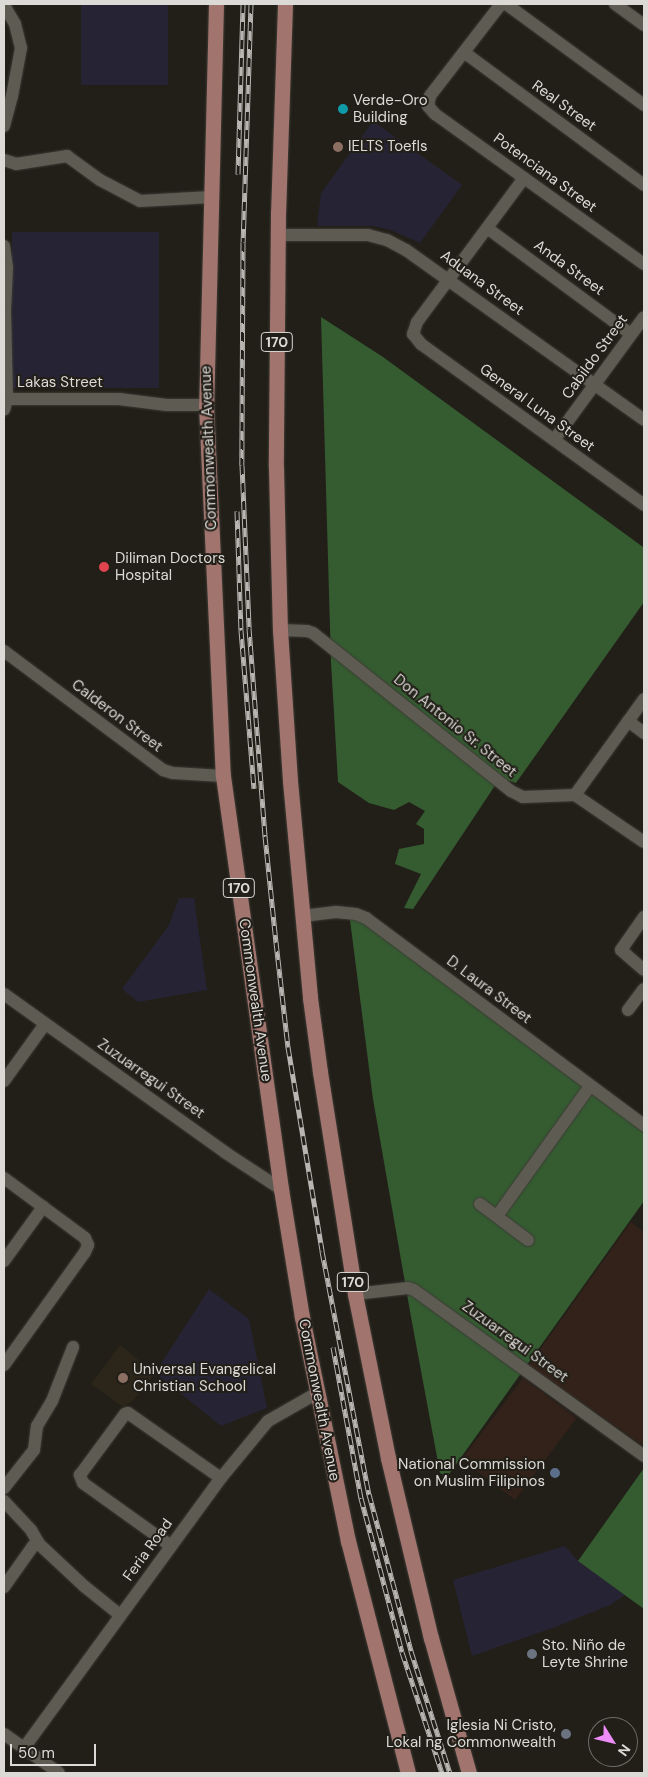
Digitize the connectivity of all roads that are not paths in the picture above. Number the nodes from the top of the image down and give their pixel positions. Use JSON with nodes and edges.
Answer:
{"nodes":[{"id":1,"x":216,"y":4,"type":"edge"},
{"id":2,"x":285,"y":4,"type":"edge"},
{"id":3,"x":501,"y":4,"type":"edge"},
{"id":4,"x":506,"y":4,"type":"edge"},
{"id":5,"x":616,"y":4,"type":"edge"},
{"id":6,"x":4,"y":5,"type":"edge"},
{"id":7,"x":644,"y":25,"type":"edge"},
{"id":8,"x":465,"y":53,"type":"junction"},
{"id":9,"x":644,"y":105,"type":"edge"},
{"id":10,"x":4,"y":126,"type":"edge"},
{"id":11,"x":4,"y":160,"type":"edge"},
{"id":12,"x":524,"y":178,"type":"junction"},
{"id":13,"x":644,"y":185,"type":"edge"},
{"id":14,"x":211,"y":197,"type":"junction"},
{"id":15,"x":487,"y":228,"type":"junction"},
{"id":16,"x":278,"y":234,"type":"junction"},
{"id":17,"x":4,"y":246,"type":"edge"},
{"id":18,"x":644,"y":264,"type":"edge"},
{"id":19,"x":450,"y":280,"type":"junction"},
{"id":20,"x":644,"y":317,"type":"edge"},
{"id":21,"x":631,"y":334,"type":"junction"},
{"id":22,"x":595,"y":384,"type":"junction"},
{"id":23,"x":5,"y":404,"type":"edge"},
{"id":24,"x":206,"y":405,"type":"junction"},
{"id":25,"x":644,"y":420,"type":"edge"},
{"id":26,"x":554,"y":440,"type":"junction"},
{"id":27,"x":644,"y":504,"type":"edge"},
{"id":28,"x":280,"y":630,"type":"junction"},
{"id":29,"x":4,"y":651,"type":"edge"},
{"id":30,"x":644,"y":698,"type":"edge"},
{"id":31,"x":628,"y":721,"type":"junction"},
{"id":32,"x":644,"y":733,"type":"edge"},
{"id":33,"x":222,"y":776,"type":"junction"},
{"id":34,"x":575,"y":795,"type":"junction"},
{"id":35,"x":644,"y":842,"type":"edge"},
{"id":36,"x":303,"y":916,"type":"junction"},
{"id":37,"x":644,"y":917,"type":"edge"},
{"id":38,"x":644,"y":970,"type":"edge"},
{"id":39,"x":644,"y":989,"type":"edge"},
{"id":40,"x":4,"y":994,"type":"edge"},
{"id":41,"x":628,"y":1010,"type":"dead end"},
{"id":42,"x":45,"y":1024,"type":"junction"},
{"id":43,"x":4,"y":1081,"type":"edge"},
{"id":44,"x":590,"y":1086,"type":"junction"},
{"id":45,"x":644,"y":1125,"type":"edge"},
{"id":46,"x":4,"y":1178,"type":"edge"},
{"id":47,"x":281,"y":1189,"type":"junction"},
{"id":48,"x":480,"y":1204,"type":"dead end"},
{"id":49,"x":43,"y":1207,"type":"junction"},
{"id":50,"x":497,"y":1216,"type":"junction"},
{"id":51,"x":528,"y":1240,"type":"dead end"},
{"id":52,"x":4,"y":1260,"type":"edge"},
{"id":53,"x":354,"y":1294,"type":"junction"},
{"id":54,"x":72,"y":1347,"type":"dead end"},
{"id":55,"x":4,"y":1365,"type":"edge"},
{"id":56,"x":317,"y":1393,"type":"junction"},
{"id":57,"x":644,"y":1456,"type":"edge"},
{"id":58,"x":221,"y":1478,"type":"junction"},
{"id":59,"x":4,"y":1488,"type":"edge"},
{"id":60,"x":4,"y":1501,"type":"edge"},
{"id":61,"x":39,"y":1544,"type":"junction"},
{"id":62,"x":171,"y":1546,"type":"junction"},
{"id":63,"x":4,"y":1587,"type":"edge"},
{"id":64,"x":120,"y":1615,"type":"junction"},
{"id":65,"x":4,"y":1734,"type":"edge"},
{"id":66,"x":24,"y":1748,"type":"junction"},
{"id":67,"x":59,"y":1773,"type":"edge"},
{"id":68,"x":408,"y":1773,"type":"edge"},
{"id":69,"x":469,"y":1773,"type":"edge"}],
"edges":[{"from":1,"to":14,"type":"main road","name":"Commonwealth Avenue","number":"170"},
{"from":2,"to":16,"type":"main road","number":"170"},
{"from":3,"to":8,"type":"street"},
{"from":4,"to":9,"type":"street"},
{"from":5,"to":7,"type":"street"},
{"from":6,"to":10,"type":"street"},
{"from":8,"to":12,"type":"street","name":"Potenciana Street"},
{"from":8,"to":13,"type":"street","name":"Real Street"},
{"from":11,"to":14,"type":"street"},
{"from":12,"to":15,"type":"street"},
{"from":12,"to":18,"type":"street","name":"Potenciana Street"},
{"from":14,"to":24,"type":"main road","name":"Commonwealth Avenue","number":"170"},
{"from":15,"to":19,"type":"street"},
{"from":15,"to":21,"type":"street","name":"Anda Street"},
{"from":16,"to":19,"type":"street","name":"Aduana Street"},
{"from":16,"to":28,"type":"main road","number":"170"},
{"from":17,"to":23,"type":"street","name":"Lakas Street"},
{"from":19,"to":22,"type":"street","name":"Aduana Street"},
{"from":19,"to":26,"type":"street","name":"General Luna Street"},
{"from":20,"to":21,"type":"street","name":"Cabildo Street"},
{"from":21,"to":22,"type":"street","name":"Cabildo Street"},
{"from":22,"to":25,"type":"street","name":"Aduana Street"},
{"from":22,"to":26,"type":"street","name":"Cabildo Street"},
{"from":23,"to":24,"type":"street","name":"Lakas Street"},
{"from":24,"to":33,"type":"main road","name":"Commonwealth Avenue","number":"170"},
{"from":26,"to":27,"type":"street","name":"General Luna Street"},
{"from":28,"to":34,"type":"street","name":"Don Antonio Sr. Street"},
{"from":28,"to":36,"type":"main road","number":"170"},
{"from":29,"to":33,"type":"street","name":"Calderon Street"},
{"from":30,"to":31,"type":"street"},
{"from":31,"to":32,"type":"street"},
{"from":31,"to":34,"type":"street"},
{"from":33,"to":47,"type":"main road","name":"Commonwealth Avenue","number":"170"},
{"from":34,"to":35,"type":"street"},
{"from":36,"to":44,"type":"street","name":"D. Laura Street"},
{"from":36,"to":53,"type":"main road","number":"170"},
{"from":37,"to":38,"type":"street"},
{"from":39,"to":41,"type":"street"},
{"from":40,"to":42,"type":"street","name":"Zuzuarregui Street"},
{"from":42,"to":43,"type":"street"},
{"from":42,"to":47,"type":"street","name":"Zuzuarregui Street"},
{"from":44,"to":45,"type":"street","name":"D. Laura Street"},
{"from":44,"to":50,"type":"street"},
{"from":46,"to":49,"type":"street"},
{"from":47,"to":56,"type":"main road","name":"Commonwealth Avenue","number":"170"},
{"from":48,"to":50,"type":"street"},
{"from":49,"to":52,"type":"street"},
{"from":49,"to":55,"type":"street"},
{"from":50,"to":51,"type":"street"},
{"from":53,"to":57,"type":"street","name":"Zuzuarregui Street"},
{"from":53,"to":69,"type":"main road","number":"170"},
{"from":54,"to":59,"type":"street"},
{"from":56,"to":58,"type":"street","name":"Feria Road"},
{"from":56,"to":68,"type":"main road","name":"Commonwealth Avenue","number":"170"},
{"from":58,"to":62,"type":"street","name":"Feria Road"},
{"from":58,"to":62,"type":"street"},
{"from":60,"to":61,"type":"street"},
{"from":61,"to":63,"type":"street"},
{"from":61,"to":64,"type":"street"},
{"from":62,"to":64,"type":"street","name":"Feria Road"},
{"from":64,"to":66,"type":"street","name":"Feria Road"},
{"from":65,"to":66,"type":"street"},
{"from":66,"to":67,"type":"street"}]}
